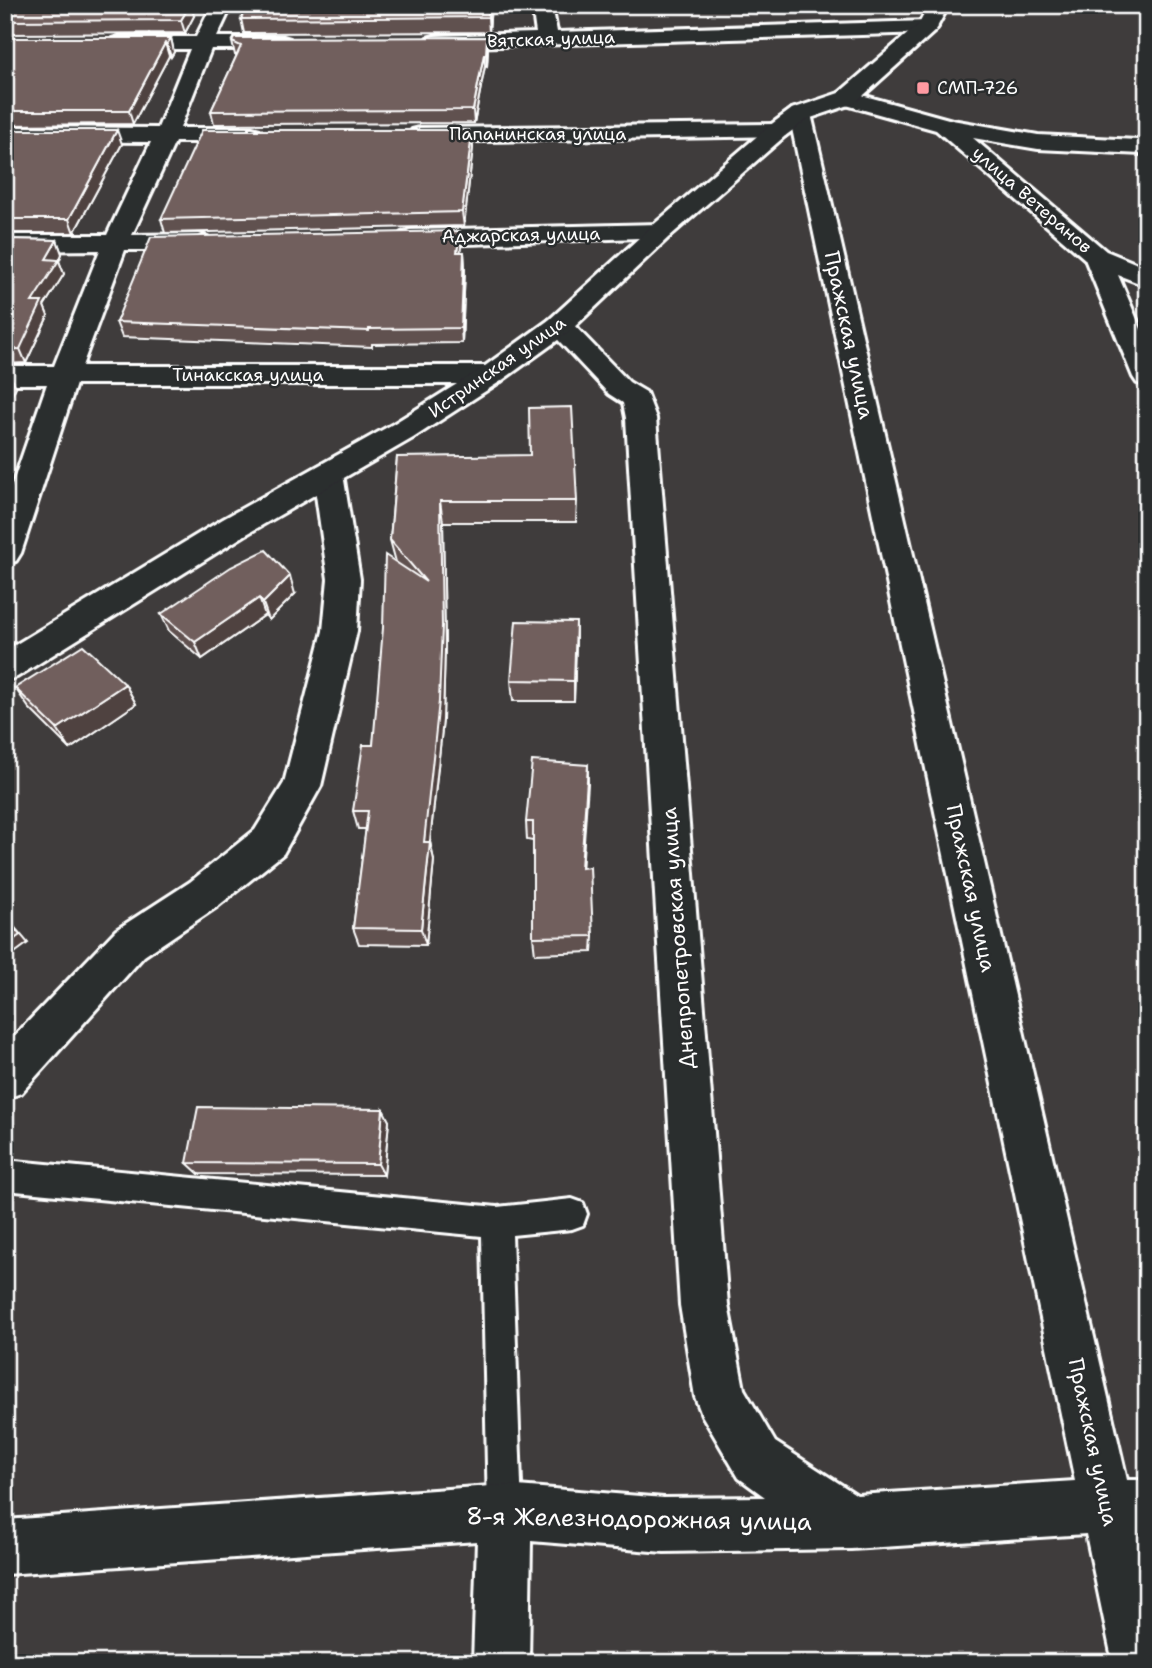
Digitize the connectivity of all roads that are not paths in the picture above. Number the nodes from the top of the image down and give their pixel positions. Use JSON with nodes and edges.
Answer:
{"nodes":[{"id":1,"x":222,"y":5,"type":"edge"},
{"id":2,"x":542,"y":5,"type":"edge"},
{"id":3,"x":933,"y":16,"type":"edge"},
{"id":4,"x":548,"y":39,"type":"junction"},
{"id":5,"x":408,"y":42,"type":"edge"},
{"id":6,"x":97,"y":43,"type":"edge"},
{"id":7,"x":299,"y":43,"type":"edge"},
{"id":8,"x":203,"y":44,"type":"junction"},
{"id":9,"x":847,"y":98,"type":"junction"},
{"id":10,"x":788,"y":122,"type":"junction"},
{"id":11,"x":944,"y":125,"type":"junction"},
{"id":12,"x":5,"y":134,"type":"edge"},
{"id":13,"x":166,"y":135,"type":"junction"},
{"id":14,"x":277,"y":135,"type":"edge"},
{"id":15,"x":402,"y":135,"type":"edge"},
{"id":16,"x":1145,"y":146,"type":"edge"},
{"id":17,"x":660,"y":232,"type":"junction"},
{"id":18,"x":380,"y":239,"type":"edge"},
{"id":19,"x":227,"y":242,"type":"edge"},
{"id":20,"x":5,"y":243,"type":"edge"},
{"id":21,"x":115,"y":244,"type":"junction"},
{"id":22,"x":1097,"y":256,"type":"junction"},
{"id":23,"x":1147,"y":278,"type":"edge"},
{"id":24,"x":559,"y":327,"type":"junction"},
{"id":25,"x":65,"y":374,"type":"junction"},
{"id":26,"x":5,"y":375,"type":"edge"},
{"id":27,"x":491,"y":375,"type":"junction"},
{"id":28,"x":1147,"y":377,"type":"edge"},
{"id":29,"x":328,"y":474,"type":"junction"},
{"id":30,"x":5,"y":553,"type":"edge"},
{"id":31,"x":5,"y":668,"type":"edge"},
{"id":32,"x":5,"y":1079,"type":"edge"},
{"id":33,"x":5,"y":1175,"type":"edge"},
{"id":34,"x":572,"y":1214,"type":"dead end"},
{"id":35,"x":497,"y":1222,"type":"junction"},
{"id":36,"x":1127,"y":1507,"type":"edge"},
{"id":37,"x":505,"y":1512,"type":"junction"},
{"id":38,"x":851,"y":1522,"type":"junction"},
{"id":39,"x":5,"y":1547,"type":"edge"},
{"id":40,"x":501,"y":1663,"type":"edge"},
{"id":41,"x":1141,"y":1663,"type":"edge"}],
"edges":[{"from":1,"to":8,"type":"street"},
{"from":2,"to":4,"type":"street"},
{"from":3,"to":4,"type":"street","name":"Вятская улица"},
{"from":3,"to":9,"type":"street","name":"Истринская улица"},
{"from":4,"to":5,"type":"street","name":"Вятская улица"},
{"from":6,"to":8,"type":"street"},
{"from":7,"to":8,"type":"street"},
{"from":8,"to":13,"type":"street"},
{"from":9,"to":10,"type":"street","name":"Истринская улица"},
{"from":9,"to":11,"type":"street","name":"улица Ветеранов"},
{"from":10,"to":15,"type":"street","name":"Папанинская улица"},
{"from":10,"to":17,"type":"street","name":"Истринская улица"},
{"from":10,"to":36,"type":"street","name":"Пражская улица"},
{"from":11,"to":16,"type":"street"},
{"from":11,"to":22,"type":"street","name":"улица Ветеранов"},
{"from":12,"to":13,"type":"street"},
{"from":13,"to":14,"type":"street"},
{"from":13,"to":21,"type":"street"},
{"from":17,"to":18,"type":"street","name":"Аджарская улица"},
{"from":17,"to":24,"type":"street","name":"Истринская улица"},
{"from":19,"to":21,"type":"street"},
{"from":20,"to":21,"type":"street"},
{"from":21,"to":25,"type":"street"},
{"from":22,"to":23,"type":"street"},
{"from":22,"to":28,"type":"street","name":"улица Ветеранов"},
{"from":24,"to":27,"type":"street","name":"Истринская улица"},
{"from":24,"to":38,"type":"street","name":"Днепропетровская улица"},
{"from":25,"to":26,"type":"street","name":"Тинакская улица"},
{"from":25,"to":27,"type":"street","name":"Тинакская улица"},
{"from":25,"to":30,"type":"street"},
{"from":27,"to":29,"type":"street","name":"Истринская улица"},
{"from":29,"to":31,"type":"street","name":"Истринская улица"},
{"from":29,"to":32,"type":"street"},
{"from":33,"to":35,"type":"lane"},
{"from":34,"to":35,"type":"lane"},
{"from":35,"to":37,"type":"lane"},
{"from":36,"to":38,"type":"street","name":"8-я Железнодорожная улица"},
{"from":36,"to":41,"type":"street","name":"Пражская улица"},
{"from":37,"to":38,"type":"street","name":"8-я Железнодорожная улица"},
{"from":37,"to":39,"type":"street","name":"8-я Железнодорожная улица"},
{"from":37,"to":40,"type":"street"}]}
